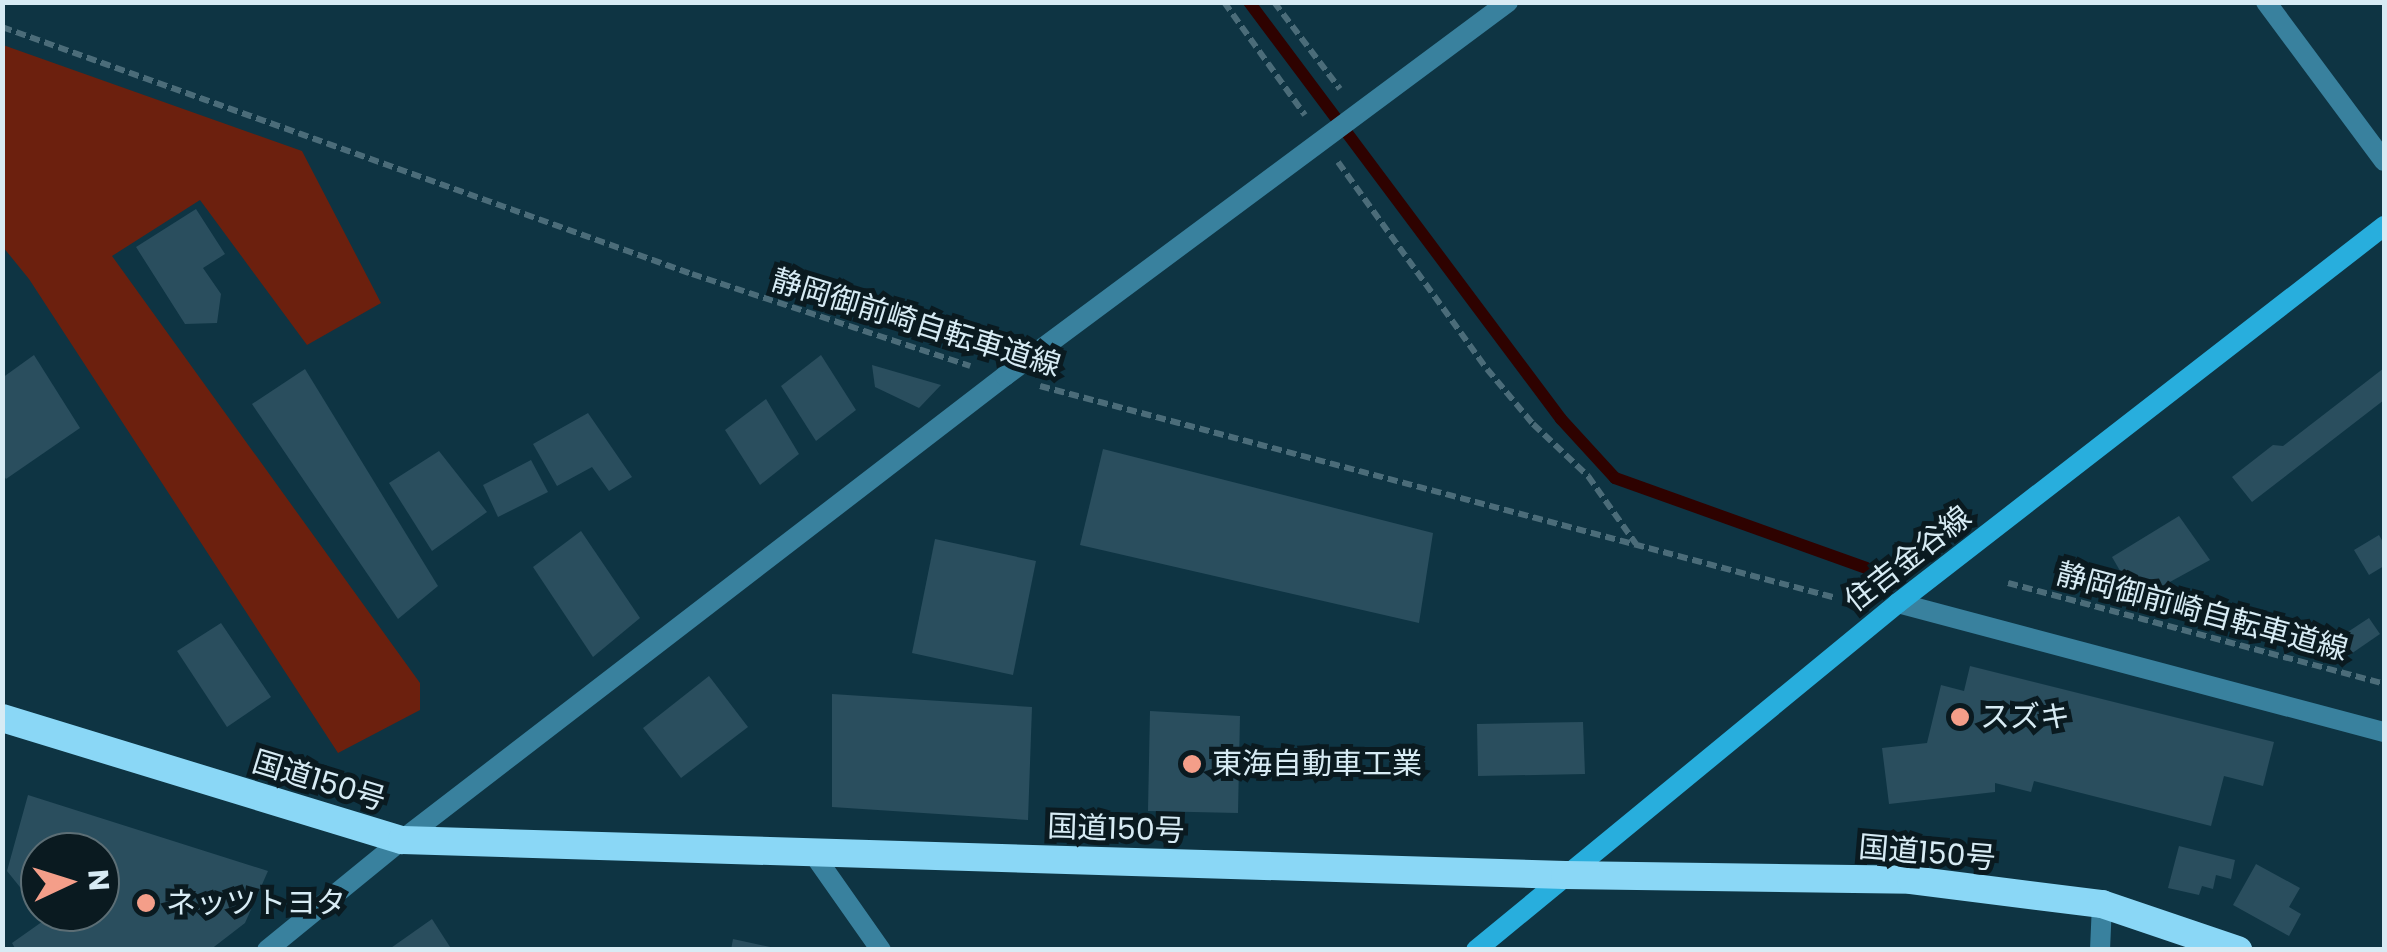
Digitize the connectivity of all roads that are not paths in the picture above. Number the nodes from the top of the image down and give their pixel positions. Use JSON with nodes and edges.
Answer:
{"nodes":[{"id":1,"x":1508,"y":2,"type":"edge"},
{"id":2,"x":2266,"y":2,"type":"edge"},
{"id":3,"x":2384,"y":161,"type":"edge"},
{"id":4,"x":2384,"y":226,"type":"edge"},
{"id":5,"x":1898,"y":603,"type":"junction"},
{"id":6,"x":2,"y":718,"type":"edge"},
{"id":7,"x":2384,"y":732,"type":"edge"},
{"id":8,"x":402,"y":840,"type":"junction"},
{"id":9,"x":812,"y":852,"type":"junction"},
{"id":10,"x":1565,"y":875,"type":"junction"},
{"id":11,"x":2102,"y":904,"type":"junction"},
{"id":12,"x":267,"y":950,"type":"edge"},
{"id":13,"x":881,"y":950,"type":"edge"},
{"id":14,"x":1476,"y":950,"type":"edge"},
{"id":15,"x":2100,"y":950,"type":"edge"},
{"id":16,"x":2238,"y":950,"type":"edge"}],
"edges":[{"from":1,"to":8,"type":"street"},
{"from":2,"to":3,"type":"street"},
{"from":4,"to":5,"type":"main road","name":"住吉金谷線"},
{"from":5,"to":7,"type":"street"},
{"from":5,"to":10,"type":"main road","name":"住吉金谷線"},
{"from":6,"to":8,"type":"highway","name":"国道150号"},
{"from":8,"to":9,"type":"highway","name":"国道150号"},
{"from":8,"to":12,"type":"street"},
{"from":9,"to":10,"type":"highway","name":"国道150号"},
{"from":9,"to":13,"type":"street"},
{"from":10,"to":11,"type":"highway","name":"国道150号"},
{"from":10,"to":14,"type":"main road","name":"住吉金谷線"},
{"from":11,"to":15,"type":"street"},
{"from":11,"to":16,"type":"highway","name":"国道150号"}]}
